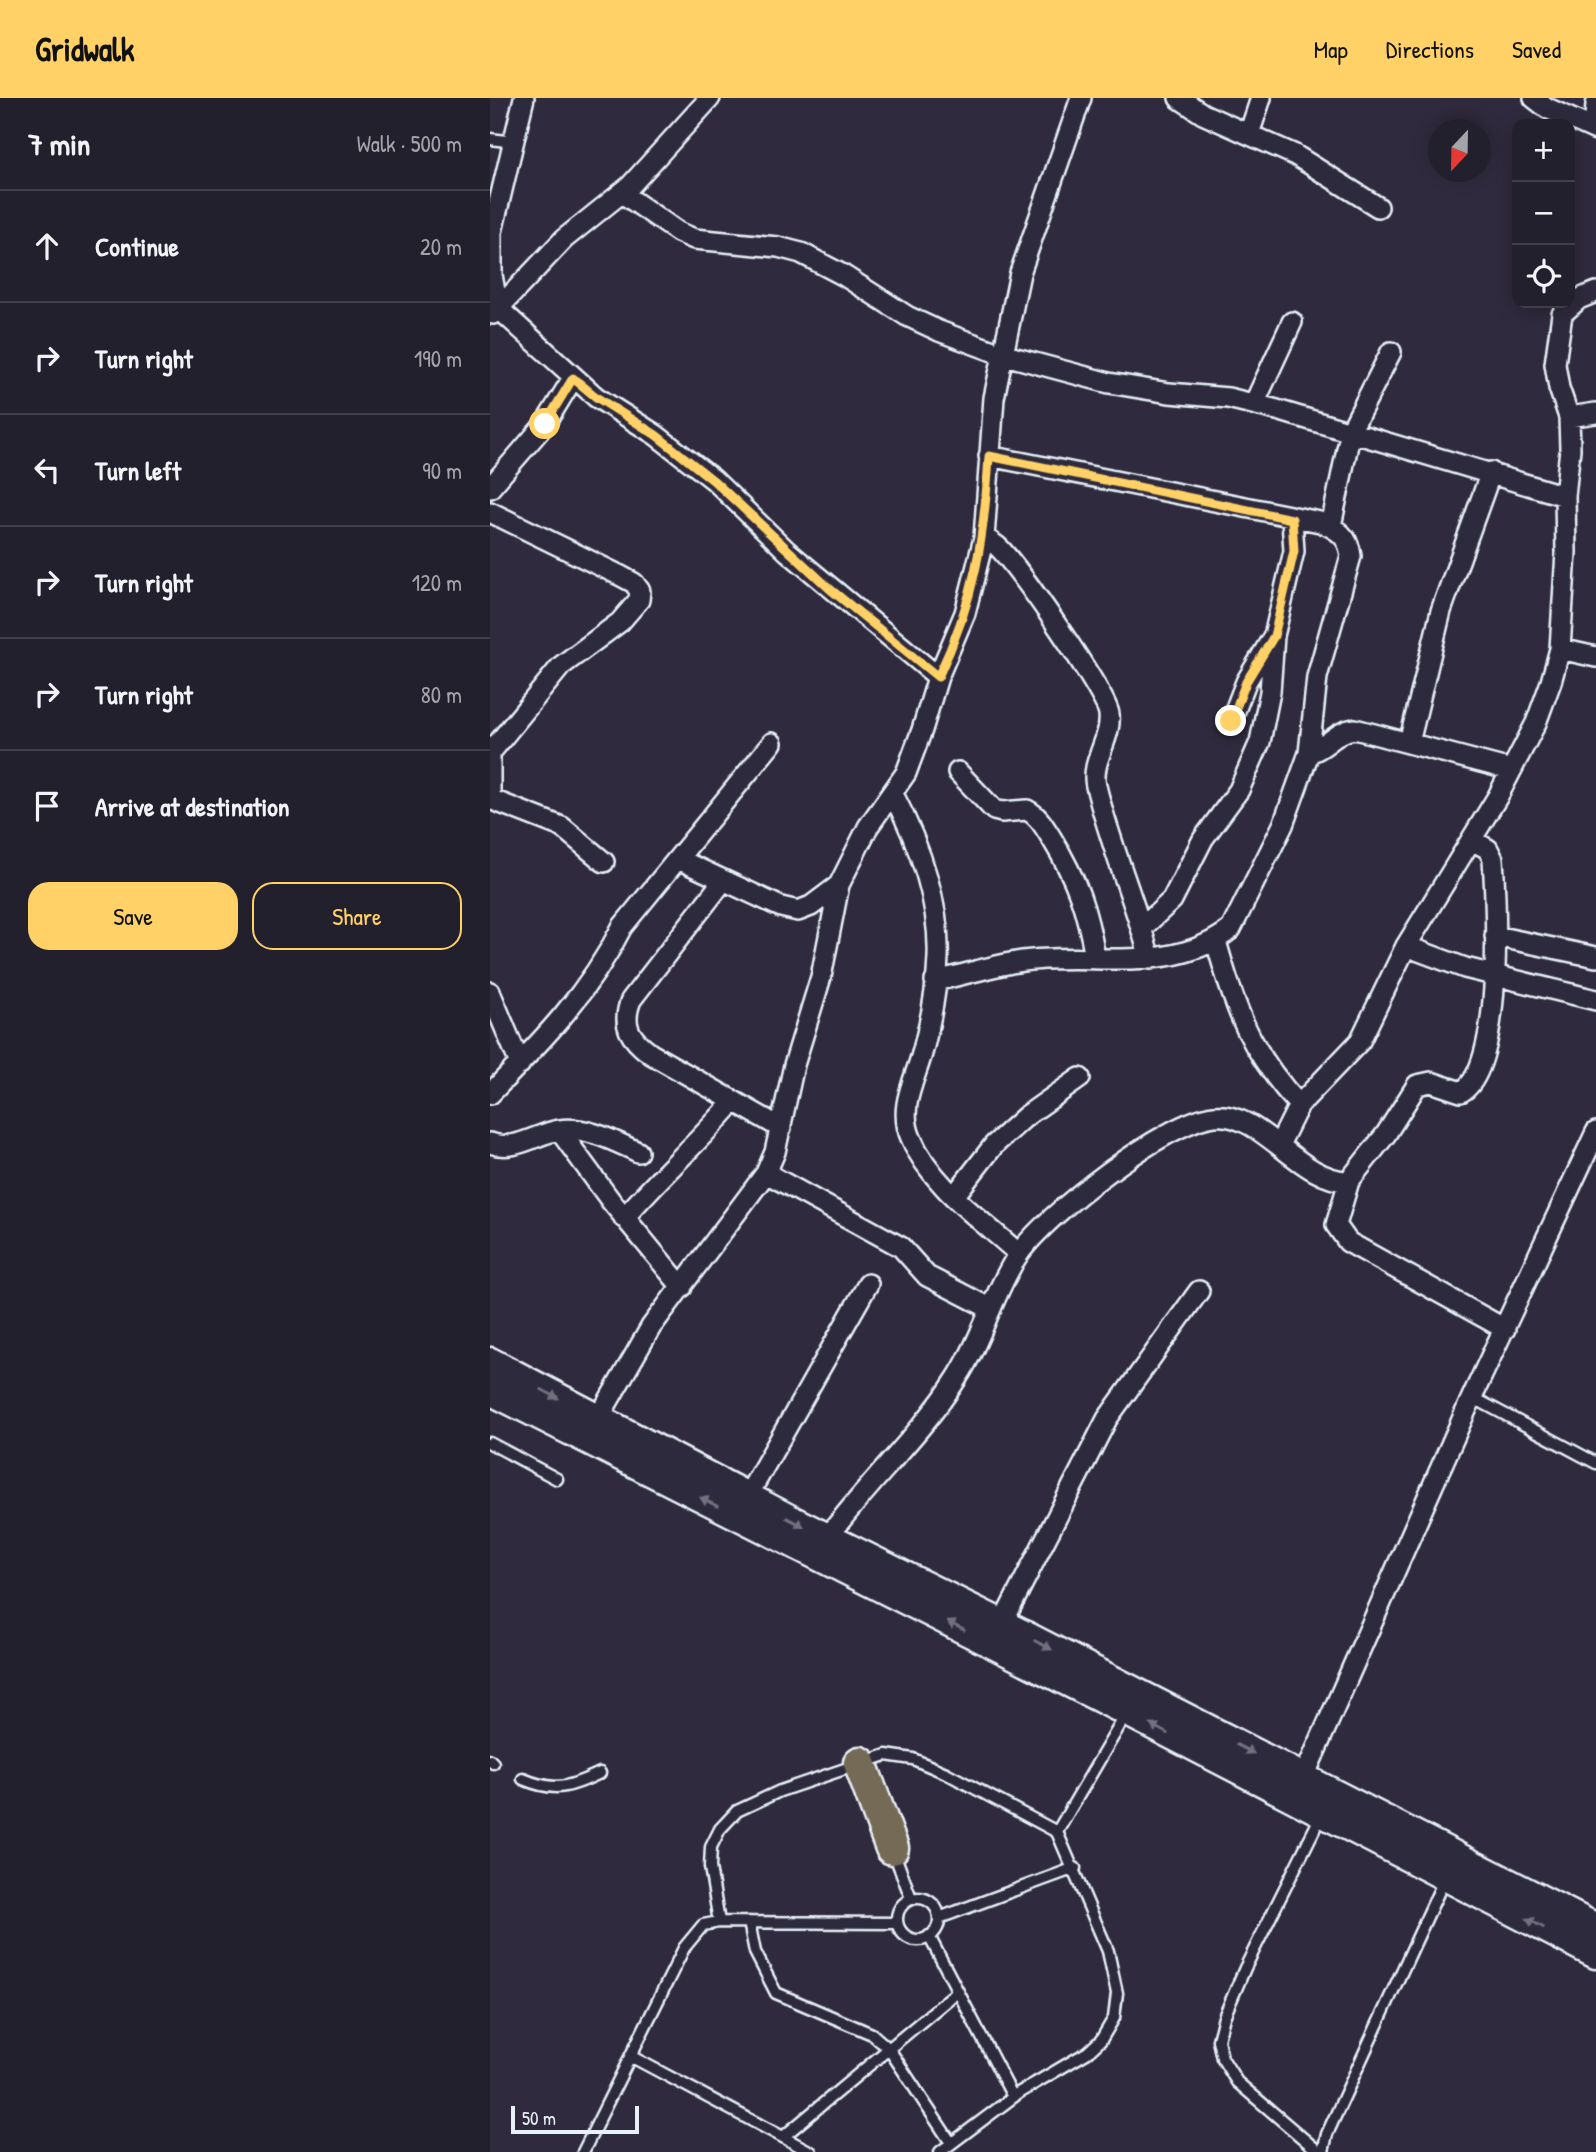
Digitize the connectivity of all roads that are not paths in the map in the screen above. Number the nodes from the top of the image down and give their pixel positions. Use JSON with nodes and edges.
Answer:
{"nodes":[{"id":1,"x":524,"y":98,"type":"edge"},
{"id":2,"x":710,"y":98,"type":"edge"},
{"id":3,"x":1081,"y":98,"type":"edge"},
{"id":4,"x":1179,"y":98,"type":"edge"},
{"id":5,"x":1261,"y":98,"type":"edge"},
{"id":6,"x":1534,"y":98,"type":"edge"},
{"id":7,"x":1596,"y":105,"type":"edge"},
{"id":8,"x":1595,"y":129,"type":"edge"},
{"id":9,"x":1249,"y":134,"type":"junction"},
{"id":10,"x":490,"y":139,"type":"edge"},
{"id":11,"x":515,"y":142,"type":"junction"},
{"id":12,"x":622,"y":192,"type":"junction"},
{"id":13,"x":1378,"y":207,"type":"dead end"},
{"id":14,"x":1596,"y":292,"type":"edge"},
{"id":15,"x":1575,"y":301,"type":"edge"},
{"id":16,"x":1560,"y":308,"type":"edge"},
{"id":17,"x":494,"y":313,"type":"edge"},
{"id":18,"x":1292,"y":322,"type":"dead end"},
{"id":19,"x":1391,"y":352,"type":"dead end"},
{"id":20,"x":1001,"y":354,"type":"junction"},
{"id":21,"x":573,"y":378,"type":"junction"},
{"id":22,"x":1254,"y":404,"type":"junction"},
{"id":23,"x":1596,"y":413,"type":"edge"},
{"id":24,"x":1569,"y":416,"type":"junction"},
{"id":25,"x":1351,"y":430,"type":"junction"},
{"id":26,"x":989,"y":456,"type":"junction"},
{"id":27,"x":1491,"y":472,"type":"junction"},
{"id":28,"x":490,"y":488,"type":"edge"},
{"id":29,"x":1565,"y":496,"type":"junction"},
{"id":30,"x":490,"y":512,"type":"edge"},
{"id":31,"x":1292,"y":519,"type":"junction"},
{"id":32,"x":1331,"y":526,"type":"junction"},
{"id":33,"x":984,"y":538,"type":"junction"},
{"id":34,"x":1274,"y":636,"type":"junction"},
{"id":35,"x":1560,"y":649,"type":"junction"},
{"id":36,"x":1596,"y":657,"type":"edge"},
{"id":37,"x":938,"y":677,"type":"junction"},
{"id":38,"x":1231,"y":721,"type":"dead end"},
{"id":39,"x":772,"y":743,"type":"dead end"},
{"id":40,"x":1409,"y":743,"type":"junction"},
{"id":41,"x":490,"y":751,"type":"edge"},
{"id":42,"x":1309,"y":754,"type":"junction"},
{"id":43,"x":1511,"y":770,"type":"junction"},
{"id":44,"x":958,"y":772,"type":"dead end"},
{"id":45,"x":490,"y":792,"type":"edge"},
{"id":46,"x":893,"y":794,"type":"junction"},
{"id":47,"x":490,"y":799,"type":"edge"},
{"id":48,"x":1472,"y":840,"type":"junction"},
{"id":49,"x":678,"y":859,"type":"junction"},
{"id":50,"x":604,"y":862,"type":"dead end"},
{"id":51,"x":723,"y":881,"type":"junction"},
{"id":52,"x":839,"y":885,"type":"junction"},
{"id":53,"x":1142,"y":928,"type":"junction"},
{"id":54,"x":1495,"y":936,"type":"junction"},
{"id":55,"x":1216,"y":941,"type":"junction"},
{"id":56,"x":1406,"y":946,"type":"junction"},
{"id":57,"x":1095,"y":957,"type":"junction"},
{"id":58,"x":1596,"y":957,"type":"edge"},
{"id":59,"x":1150,"y":959,"type":"junction"},
{"id":60,"x":1496,"y":975,"type":"junction"},
{"id":61,"x":935,"y":982,"type":"junction"},
{"id":62,"x":490,"y":992,"type":"edge"},
{"id":63,"x":1596,"y":1000,"type":"edge"},
{"id":64,"x":520,"y":1064,"type":"junction"},
{"id":65,"x":1080,"y":1078,"type":"dead end"},
{"id":66,"x":490,"y":1094,"type":"edge"},
{"id":67,"x":734,"y":1101,"type":"junction"},
{"id":68,"x":1299,"y":1105,"type":"junction"},
{"id":69,"x":782,"y":1128,"type":"junction"},
{"id":70,"x":559,"y":1130,"type":"junction"},
{"id":71,"x":1596,"y":1132,"type":"edge"},
{"id":72,"x":490,"y":1143,"type":"edge"},
{"id":73,"x":1279,"y":1146,"type":"junction"},
{"id":74,"x":638,"y":1152,"type":"dead end"},
{"id":75,"x":766,"y":1173,"type":"junction"},
{"id":76,"x":1349,"y":1181,"type":"junction"},
{"id":77,"x":955,"y":1195,"type":"junction"},
{"id":78,"x":624,"y":1218,"type":"junction"},
{"id":79,"x":1019,"y":1254,"type":"junction"},
{"id":80,"x":868,"y":1284,"type":"dead end"},
{"id":81,"x":682,"y":1287,"type":"junction"},
{"id":82,"x":1199,"y":1291,"type":"dead end"},
{"id":83,"x":991,"y":1309,"type":"junction"},
{"id":84,"x":1505,"y":1329,"type":"junction"},
{"id":85,"x":490,"y":1362,"type":"edge"},
{"id":86,"x":490,"y":1390,"type":"edge"},
{"id":87,"x":1472,"y":1397,"type":"junction"},
{"id":88,"x":598,"y":1419,"type":"junction"},
{"id":89,"x":490,"y":1443,"type":"edge"},
{"id":90,"x":1596,"y":1463,"type":"edge"},
{"id":91,"x":557,"y":1479,"type":"dead end"},
{"id":92,"x":747,"y":1497,"type":"junction"},
{"id":93,"x":827,"y":1538,"type":"junction"},
{"id":94,"x":1002,"y":1624,"type":"junction"},
{"id":95,"x":1132,"y":1703,"type":"junction"},
{"id":96,"x":860,"y":1763,"type":"junction"},
{"id":97,"x":600,"y":1773,"type":"dead end"},
{"id":98,"x":523,"y":1780,"type":"dead end"},
{"id":99,"x":1299,"y":1789,"type":"junction"},
{"id":100,"x":1322,"y":1814,"type":"junction"},
{"id":101,"x":1057,"y":1832,"type":"junction"},
{"id":102,"x":892,"y":1848,"type":"joint"},
{"id":103,"x":1074,"y":1868,"type":"junction"},
{"id":104,"x":1446,"y":1876,"type":"junction"},
{"id":105,"x":911,"y":1898,"type":"junction"},
{"id":106,"x":939,"y":1918,"type":"junction"},
{"id":107,"x":719,"y":1922,"type":"junction"},
{"id":108,"x":748,"y":1922,"type":"junction"},
{"id":109,"x":897,"y":1923,"type":"junction"},
{"id":110,"x":1596,"y":1928,"type":"edge"},
{"id":111,"x":929,"y":1936,"type":"junction"},
{"id":112,"x":1596,"y":1954,"type":"edge"},
{"id":113,"x":958,"y":1991,"type":"junction"},
{"id":114,"x":889,"y":2049,"type":"junction"},
{"id":115,"x":632,"y":2057,"type":"junction"},
{"id":116,"x":1013,"y":2097,"type":"junction"},
{"id":117,"x":783,"y":2137,"type":"junction"},
{"id":118,"x":951,"y":2143,"type":"junction"},
{"id":119,"x":583,"y":2152,"type":"edge"},
{"id":120,"x":811,"y":2152,"type":"edge"},
{"id":121,"x":940,"y":2152,"type":"edge"},
{"id":122,"x":1321,"y":2152,"type":"edge"}],
"edges":[{"from":1,"to":11,"type":"street"},
{"from":2,"to":12,"type":"street"},
{"from":3,"to":20,"type":"street"},
{"from":4,"to":9,"type":"street"},
{"from":5,"to":9,"type":"street"},
{"from":6,"to":8,"type":"street"},
{"from":7,"to":8,"type":"street"},
{"from":9,"to":13,"type":"street"},
{"from":10,"to":11,"type":"lane"},
{"from":11,"to":17,"type":"street"},
{"from":12,"to":17,"type":"street"},
{"from":12,"to":20,"type":"street"},
{"from":14,"to":15,"type":"street"},
{"from":16,"to":24,"type":"street"},
{"from":17,"to":21,"type":"street"},
{"from":18,"to":22,"type":"street"},
{"from":19,"to":25,"type":"street"},
{"from":20,"to":22,"type":"street"},
{"from":20,"to":26,"type":"street"},
{"from":21,"to":28,"type":"street"},
{"from":21,"to":37,"type":"street"},
{"from":22,"to":25,"type":"street"},
{"from":23,"to":24,"type":"street"},
{"from":24,"to":29,"type":"street"},
{"from":25,"to":27,"type":"street"},
{"from":25,"to":32,"type":"street"},
{"from":26,"to":31,"type":"street"},
{"from":26,"to":33,"type":"street"},
{"from":27,"to":29,"type":"street"},
{"from":27,"to":40,"type":"street"},
{"from":29,"to":35,"type":"street"},
{"from":30,"to":41,"type":"street"},
{"from":31,"to":32,"type":"street"},
{"from":31,"to":34,"type":"street"},
{"from":32,"to":42,"type":"street"},
{"from":33,"to":37,"type":"street"},
{"from":33,"to":53,"type":"street"},
{"from":34,"to":38,"type":"street"},
{"from":34,"to":53,"type":"street"},
{"from":35,"to":36,"type":"street"},
{"from":35,"to":43,"type":"street"},
{"from":37,"to":46,"type":"street"},
{"from":39,"to":49,"type":"street"},
{"from":40,"to":42,"type":"street"},
{"from":40,"to":43,"type":"street"},
{"from":41,"to":45,"type":"street"},
{"from":42,"to":55,"type":"street"},
{"from":43,"to":48,"type":"street"},
{"from":44,"to":57,"type":"street"},
{"from":46,"to":52,"type":"street"},
{"from":46,"to":61,"type":"street"},
{"from":47,"to":50,"type":"street"},
{"from":48,"to":54,"type":"street"},
{"from":48,"to":56,"type":"street"},
{"from":49,"to":51,"type":"street"},
{"from":49,"to":64,"type":"street"},
{"from":51,"to":52,"type":"street"},
{"from":51,"to":67,"type":"street"},
{"from":52,"to":69,"type":"street"},
{"from":53,"to":59,"type":"street"},
{"from":54,"to":58,"type":"street"},
{"from":54,"to":60,"type":"street"},
{"from":55,"to":59,"type":"street"},
{"from":55,"to":68,"type":"street"},
{"from":56,"to":60,"type":"street"},
{"from":56,"to":68,"type":"street"},
{"from":57,"to":59,"type":"street"},
{"from":57,"to":61,"type":"street"},
{"from":60,"to":63,"type":"street"},
{"from":60,"to":76,"type":"street"},
{"from":61,"to":77,"type":"street"},
{"from":62,"to":64,"type":"street"},
{"from":64,"to":66,"type":"street"},
{"from":65,"to":77,"type":"street"},
{"from":67,"to":69,"type":"street"},
{"from":67,"to":78,"type":"street"},
{"from":68,"to":73,"type":"street"},
{"from":69,"to":75,"type":"street"},
{"from":70,"to":72,"type":"street"},
{"from":70,"to":74,"type":"street"},
{"from":70,"to":78,"type":"street"},
{"from":71,"to":84,"type":"street"},
{"from":73,"to":76,"type":"street"},
{"from":73,"to":79,"type":"street"},
{"from":75,"to":81,"type":"street"},
{"from":75,"to":83,"type":"street"},
{"from":76,"to":84,"type":"street"},
{"from":77,"to":79,"type":"street"},
{"from":78,"to":81,"type":"street"},
{"from":79,"to":83,"type":"street"},
{"from":80,"to":92,"type":"street"},
{"from":81,"to":88,"type":"street"},
{"from":82,"to":94,"type":"street"},
{"from":83,"to":93,"type":"street"},
{"from":84,"to":87,"type":"street"},
{"from":85,"to":88,"type":"street","one_way":true},
{"from":95,"to":86,"type":"street","one_way":true},
{"from":87,"to":90,"type":"lane"},
{"from":87,"to":99,"type":"street"},
{"from":88,"to":92,"type":"street"},
{"from":89,"to":91,"type":"lane"},
{"from":92,"to":93,"type":"street","one_way":true},
{"from":93,"to":94,"type":"street"},
{"from":94,"to":95,"type":"street","one_way":true},
{"from":95,"to":99,"type":"street"},
{"from":95,"to":101,"type":"lane"},
{"from":96,"to":101,"type":"lane"},
{"from":96,"to":102,"type":"main road"},
{"from":96,"to":107,"type":"lane"},
{"from":97,"to":98,"type":"lane"},
{"from":99,"to":100,"type":"street"},
{"from":99,"to":110,"type":"street"},
{"from":100,"to":104,"type":"street"},
{"from":100,"to":122,"type":"lane"},
{"from":101,"to":103,"type":"lane"},
{"from":102,"to":105,"type":"lane"},
{"from":103,"to":106,"type":"lane"},
{"from":103,"to":116,"type":"lane"},
{"from":112,"to":104,"type":"street","one_way":true},
{"from":104,"to":122,"type":"lane"},
{"from":105,"to":106,"type":"lane"},
{"from":105,"to":109,"type":"lane"},
{"from":106,"to":111,"type":"lane"},
{"from":107,"to":108,"type":"lane"},
{"from":107,"to":115,"type":"lane"},
{"from":108,"to":109,"type":"lane"},
{"from":108,"to":114,"type":"lane"},
{"from":109,"to":111,"type":"lane"},
{"from":111,"to":113,"type":"lane"},
{"from":113,"to":114,"type":"lane"},
{"from":113,"to":116,"type":"lane"},
{"from":114,"to":117,"type":"lane"},
{"from":114,"to":118,"type":"lane"},
{"from":115,"to":117,"type":"lane"},
{"from":115,"to":119,"type":"lane"},
{"from":116,"to":118,"type":"lane"},
{"from":117,"to":120,"type":"lane"},
{"from":118,"to":121,"type":"lane"}]}
